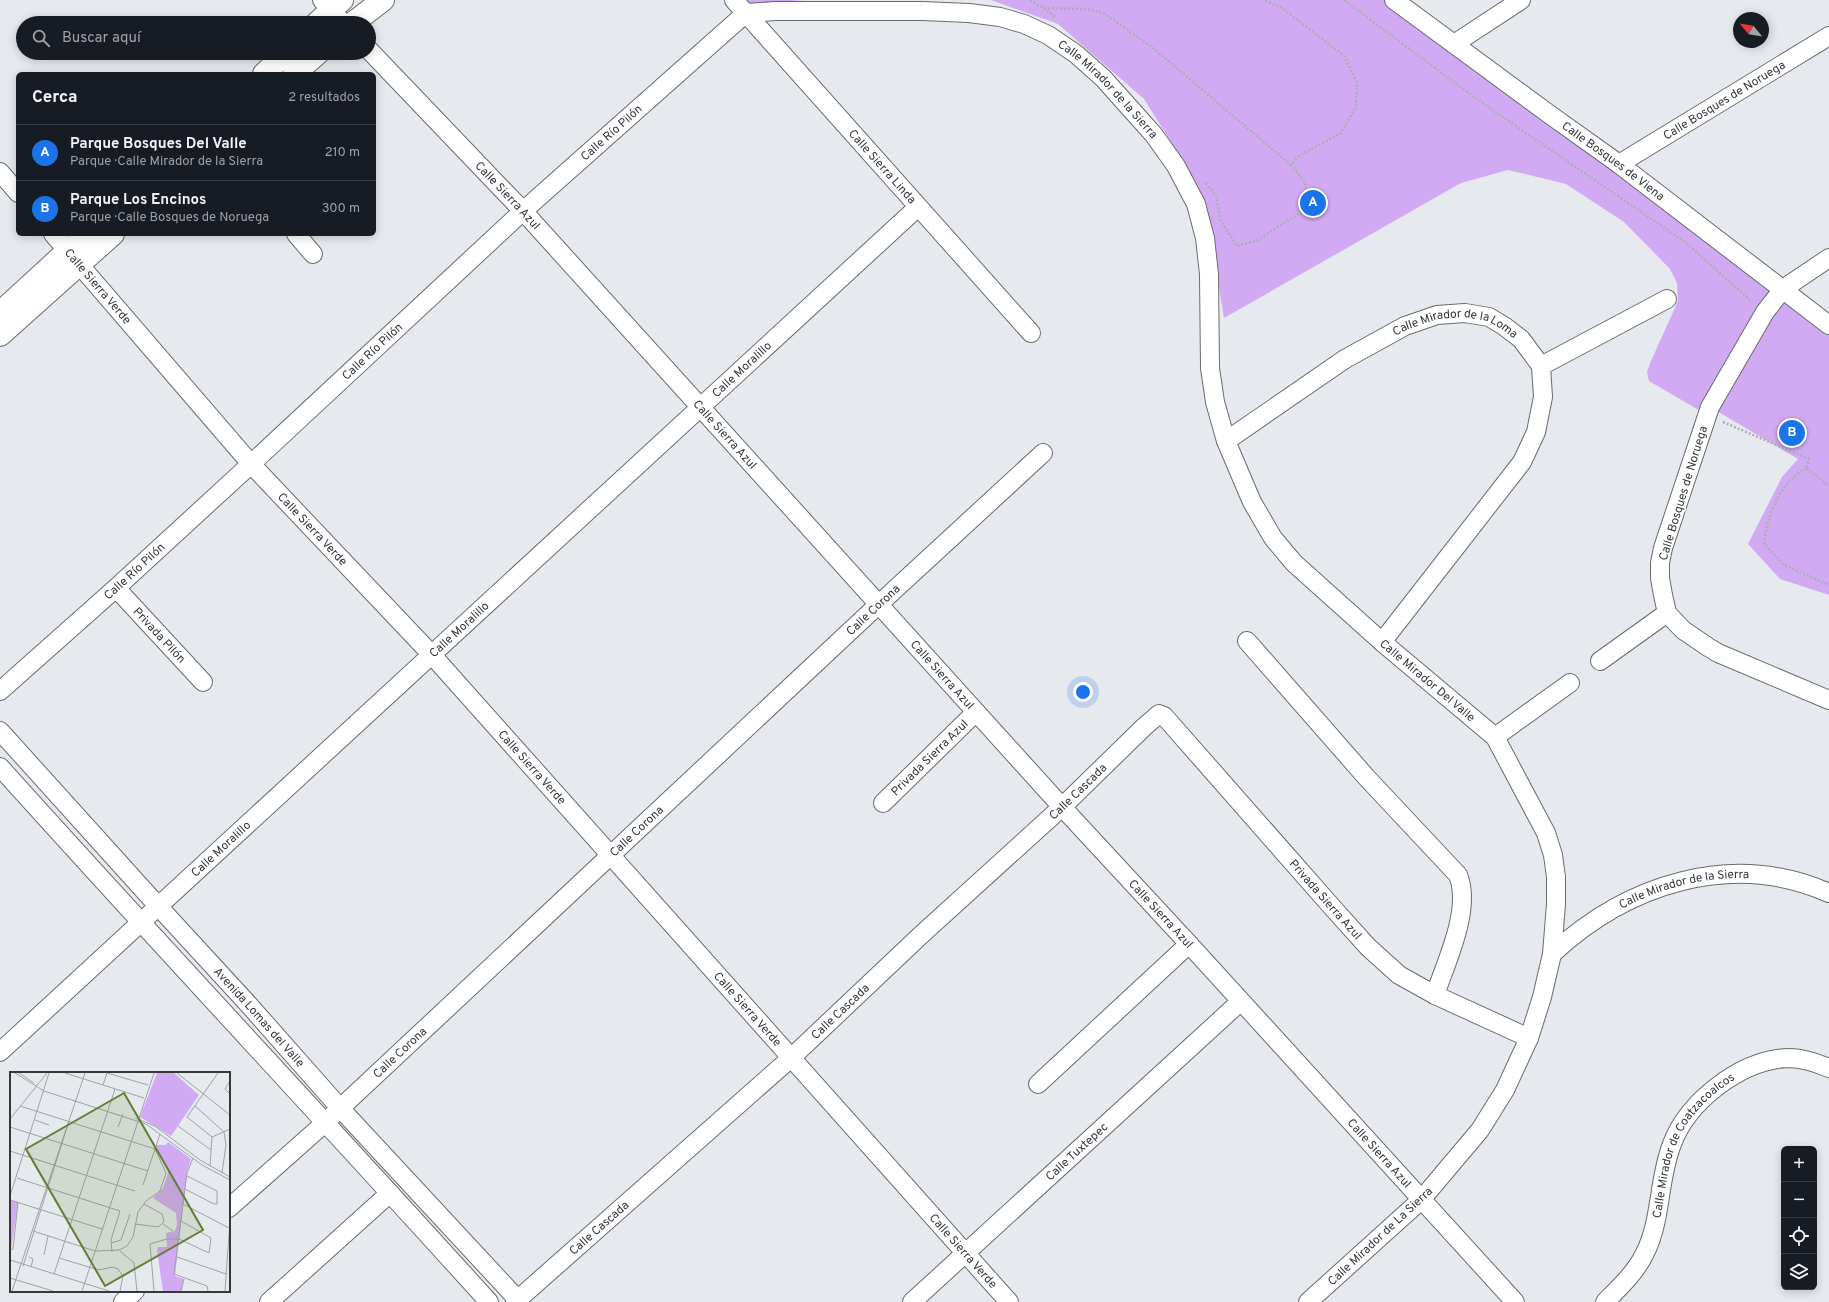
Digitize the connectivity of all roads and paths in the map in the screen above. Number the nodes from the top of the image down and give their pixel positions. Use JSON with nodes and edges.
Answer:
{"nodes":[{"id":1,"x":383,"y":0,"type":"edge"},
{"id":2,"x":734,"y":0,"type":"edge"},
{"id":3,"x":1030,"y":0,"type":"edge"},
{"id":4,"x":1266,"y":0,"type":"edge"},
{"id":5,"x":1344,"y":0,"type":"edge"},
{"id":6,"x":1394,"y":0,"type":"edge"},
{"id":7,"x":1521,"y":0,"type":"edge"},
{"id":8,"x":1044,"y":8,"type":"junction"},
{"id":9,"x":746,"y":13,"type":"junction"},
{"id":10,"x":361,"y":16,"type":"edge"},
{"id":11,"x":1056,"y":18,"type":"dead end"},
{"id":12,"x":1829,"y":36,"type":"edge"},
{"id":13,"x":1454,"y":44,"type":"junction"},
{"id":14,"x":376,"y":57,"type":"edge"},
{"id":15,"x":279,"y":60,"type":"edge"},
{"id":16,"x":310,"y":60,"type":"edge"},
{"id":17,"x":266,"y":72,"type":"edge"},
{"id":18,"x":296,"y":72,"type":"edge"},
{"id":19,"x":1620,"y":164,"type":"junction"},
{"id":20,"x":1291,"y":165,"type":"junction"},
{"id":21,"x":0,"y":172,"type":"edge"},
{"id":22,"x":1202,"y":177,"type":"dead end"},
{"id":23,"x":16,"y":192,"type":"edge"},
{"id":24,"x":918,"y":207,"type":"junction"},
{"id":25,"x":523,"y":211,"type":"junction"},
{"id":26,"x":55,"y":236,"type":"edge"},
{"id":27,"x":85,"y":236,"type":"edge"},
{"id":28,"x":110,"y":236,"type":"edge"},
{"id":29,"x":298,"y":236,"type":"edge"},
{"id":30,"x":313,"y":254,"type":"dead end"},
{"id":31,"x":74,"y":257,"type":"junction"},
{"id":32,"x":1829,"y":258,"type":"edge"},
{"id":33,"x":1782,"y":289,"type":"junction"},
{"id":34,"x":1667,"y":299,"type":"dead end"},
{"id":35,"x":1755,"y":305,"type":"dead end"},
{"id":36,"x":0,"y":313,"type":"edge"},
{"id":37,"x":1829,"y":325,"type":"edge"},
{"id":38,"x":1031,"y":334,"type":"dead end"},
{"id":39,"x":0,"y":335,"type":"edge"},
{"id":40,"x":1541,"y":366,"type":"junction"},
{"id":41,"x":700,"y":407,"type":"junction"},
{"id":42,"x":1721,"y":420,"type":"dead end"},
{"id":43,"x":1226,"y":441,"type":"junction"},
{"id":44,"x":1043,"y":453,"type":"dead end"},
{"id":45,"x":252,"y":464,"type":"junction"},
{"id":46,"x":1806,"y":468,"type":"junction"},
{"id":47,"x":1829,"y":486,"type":"edge"},
{"id":48,"x":1829,"y":585,"type":"edge"},
{"id":49,"x":116,"y":588,"type":"junction"},
{"id":50,"x":878,"y":605,"type":"junction"},
{"id":51,"x":1667,"y":613,"type":"junction"},
{"id":52,"x":1247,"y":642,"type":"dead end"},
{"id":53,"x":1382,"y":642,"type":"junction"},
{"id":54,"x":432,"y":655,"type":"junction"},
{"id":55,"x":1600,"y":661,"type":"dead end"},
{"id":56,"x":203,"y":682,"type":"dead end"},
{"id":57,"x":1570,"y":683,"type":"dead end"},
{"id":58,"x":0,"y":691,"type":"edge"},
{"id":59,"x":1829,"y":700,"type":"edge"},
{"id":60,"x":976,"y":712,"type":"junction"},
{"id":61,"x":1159,"y":714,"type":"joint"},
{"id":62,"x":0,"y":731,"type":"edge"},
{"id":63,"x":1495,"y":737,"type":"junction"},
{"id":64,"x":0,"y":767,"type":"edge"},
{"id":65,"x":883,"y":803,"type":"dead end"},
{"id":66,"x":1062,"y":807,"type":"junction"},
{"id":67,"x":610,"y":856,"type":"junction"},
{"id":68,"x":1829,"y":893,"type":"edge"},
{"id":69,"x":158,"y":906,"type":"junction"},
{"id":70,"x":141,"y":923,"type":"junction"},
{"id":71,"x":1189,"y":944,"type":"junction"},
{"id":72,"x":1552,"y":954,"type":"junction"},
{"id":73,"x":1435,"y":995,"type":"junction"},
{"id":74,"x":1240,"y":1002,"type":"junction"},
{"id":75,"x":1528,"y":1038,"type":"junction"},
{"id":76,"x":0,"y":1052,"type":"edge"},
{"id":77,"x":792,"y":1057,"type":"junction"},
{"id":78,"x":1829,"y":1068,"type":"edge"},
{"id":79,"x":1038,"y":1084,"type":"dead end"},
{"id":80,"x":340,"y":1108,"type":"junction"},
{"id":81,"x":326,"y":1121,"type":"junction"},
{"id":82,"x":390,"y":1193,"type":"junction"},
{"id":83,"x":1421,"y":1200,"type":"junction"},
{"id":84,"x":230,"y":1207,"type":"edge"},
{"id":85,"x":965,"y":1254,"type":"junction"},
{"id":86,"x":134,"y":1292,"type":"edge"},
{"id":87,"x":518,"y":1301,"type":"edge"},
{"id":88,"x":123,"y":1302,"type":"edge"},
{"id":89,"x":269,"y":1302,"type":"edge"},
{"id":90,"x":489,"y":1302,"type":"edge"},
{"id":91,"x":912,"y":1302,"type":"edge"},
{"id":92,"x":1009,"y":1302,"type":"edge"},
{"id":93,"x":1308,"y":1302,"type":"edge"},
{"id":94,"x":1515,"y":1302,"type":"edge"},
{"id":95,"x":1605,"y":1302,"type":"edge"}],
"edges":[{"from":1,"to":10,"type":"main road"},
{"from":2,"to":9,"type":"street","name":"Calle Sierra Linda"},
{"from":3,"to":8,"type":"path"},
{"from":4,"to":20,"type":"path"},
{"from":5,"to":35,"type":"path"},
{"from":6,"to":13,"type":"street","name":"Calle Bosques de Viena"},
{"from":7,"to":13,"type":"street"},
{"from":8,"to":11,"type":"path"},
{"from":8,"to":20,"type":"path"},
{"from":9,"to":24,"type":"street","name":"Calle Sierra Linda"},
{"from":9,"to":25,"type":"street","name":"Calle Río Pilón"},
{"from":9,"to":43,"type":"street","name":"Calle Mirador de la Sierra"},
{"from":12,"to":19,"type":"street","name":"Calle Bosques de Noruega"},
{"from":13,"to":19,"type":"street","name":"Calle Bosques de Viena"},
{"from":14,"to":25,"type":"street","name":"Calle Sierra Azul"},
{"from":15,"to":17,"type":"main road"},
{"from":16,"to":18,"type":"main road"},
{"from":19,"to":33,"type":"street","name":"Calle Bosques de Viena"},
{"from":20,"to":22,"type":"path"},
{"from":21,"to":23,"type":"street"},
{"from":24,"to":38,"type":"street","name":"Calle Sierra Linda"},
{"from":24,"to":41,"type":"street","name":"Calle Moralillo"},
{"from":25,"to":41,"type":"street","name":"Calle Sierra Azul"},
{"from":25,"to":45,"type":"street","name":"Calle Río Pilón"},
{"from":26,"to":31,"type":"street","name":"Calle Sierra Verde"},
{"from":27,"to":31,"type":"main road"},
{"from":28,"to":31,"type":"main road"},
{"from":29,"to":30,"type":"street"},
{"from":31,"to":36,"type":"main road"},
{"from":31,"to":39,"type":"main road"},
{"from":31,"to":45,"type":"street","name":"Calle Sierra Verde"},
{"from":32,"to":33,"type":"street","name":"Calle Bosques de Noruega"},
{"from":33,"to":37,"type":"street","name":"Calle Bosques de Viena"},
{"from":33,"to":51,"type":"street","name":"Calle Bosques de Noruega"},
{"from":34,"to":40,"type":"street"},
{"from":40,"to":43,"type":"street","name":"Calle Mirador de la Loma"},
{"from":40,"to":53,"type":"street"},
{"from":41,"to":50,"type":"street","name":"Calle Sierra Azul"},
{"from":41,"to":54,"type":"street","name":"Calle Moralillo"},
{"from":42,"to":46,"type":"path"},
{"from":43,"to":53,"type":"street","name":"Calle Mirador Del Valle"},
{"from":44,"to":50,"type":"street","name":"Calle Corona"},
{"from":45,"to":49,"type":"street","name":"Calle Río Pilón"},
{"from":45,"to":54,"type":"street","name":"Calle Sierra Verde"},
{"from":46,"to":47,"type":"path"},
{"from":46,"to":48,"type":"path"},
{"from":49,"to":56,"type":"street","name":"Privada Pilón"},
{"from":49,"to":58,"type":"street","name":"Calle Río Pilón"},
{"from":50,"to":60,"type":"street","name":"Calle Sierra Azul"},
{"from":50,"to":67,"type":"street","name":"Calle Corona"},
{"from":51,"to":55,"type":"street"},
{"from":51,"to":59,"type":"street"},
{"from":52,"to":73,"type":"street"},
{"from":53,"to":63,"type":"street","name":"Calle Mirador Del Valle"},
{"from":54,"to":67,"type":"street","name":"Calle Sierra Verde"},
{"from":54,"to":69,"type":"street","name":"Calle Moralillo"},
{"from":57,"to":63,"type":"street"},
{"from":60,"to":65,"type":"street","name":"Privada Sierra Azul"},
{"from":60,"to":66,"type":"street","name":"Calle Sierra Azul"},
{"from":61,"to":66,"type":"street","name":"Calle Cascada"},
{"from":61,"to":73,"type":"street","name":"Privada Sierra Azul"},
{"from":62,"to":69,"type":"street","name":"Avenida Lomas del Valle"},
{"from":63,"to":72,"type":"street","name":"Calle Mirador Del Valle"},
{"from":64,"to":70,"type":"street","name":"Avenida Lomas del Valle"},
{"from":66,"to":71,"type":"street","name":"Calle Sierra Azul"},
{"from":66,"to":77,"type":"street","name":"Calle Cascada"},
{"from":67,"to":77,"type":"street","name":"Calle Sierra Verde"},
{"from":67,"to":80,"type":"street","name":"Calle Corona"},
{"from":68,"to":72,"type":"street","name":"Calle Mirador de la Sierra"},
{"from":69,"to":70,"type":"street","name":"Calle Moralillo"},
{"from":69,"to":80,"type":"street","name":"Avenida Lomas del Valle"},
{"from":70,"to":76,"type":"street","name":"Calle Moralillo"},
{"from":70,"to":81,"type":"street","name":"Avenida Lomas del Valle"},
{"from":71,"to":74,"type":"street","name":"Calle Sierra Azul"},
{"from":71,"to":79,"type":"street"},
{"from":72,"to":75,"type":"street","name":"Calle Mirador de La Sierra"},
{"from":73,"to":75,"type":"street","name":"Privada Sierra Azul"},
{"from":74,"to":83,"type":"street","name":"Calle Sierra Azul"},
{"from":74,"to":85,"type":"street","name":"Calle Tuxtepec"},
{"from":75,"to":83,"type":"street","name":"Calle Mirador de La Sierra"},
{"from":77,"to":85,"type":"street","name":"Calle Sierra Verde"},
{"from":77,"to":87,"type":"street","name":"Calle Cascada"},
{"from":78,"to":95,"type":"street","name":"Calle Mirador de Coatzacoalcos"},
{"from":80,"to":81,"type":"street","name":"Calle Corona"},
{"from":80,"to":87,"type":"street","name":"Avenida Lomas del Valle"},
{"from":81,"to":82,"type":"street","name":"Avenida Lomas del Valle"},
{"from":81,"to":84,"type":"street","name":"Calle Corona"},
{"from":82,"to":89,"type":"street"},
{"from":82,"to":90,"type":"street","name":"Avenida Lomas del Valle"},
{"from":83,"to":93,"type":"street","name":"Calle Mirador de La Sierra"},
{"from":83,"to":94,"type":"street","name":"Calle Sierra Azul"},
{"from":85,"to":91,"type":"street","name":"Calle Tuxtepec"},
{"from":85,"to":92,"type":"street","name":"Calle Sierra Verde"},
{"from":86,"to":88,"type":"street"}]}
